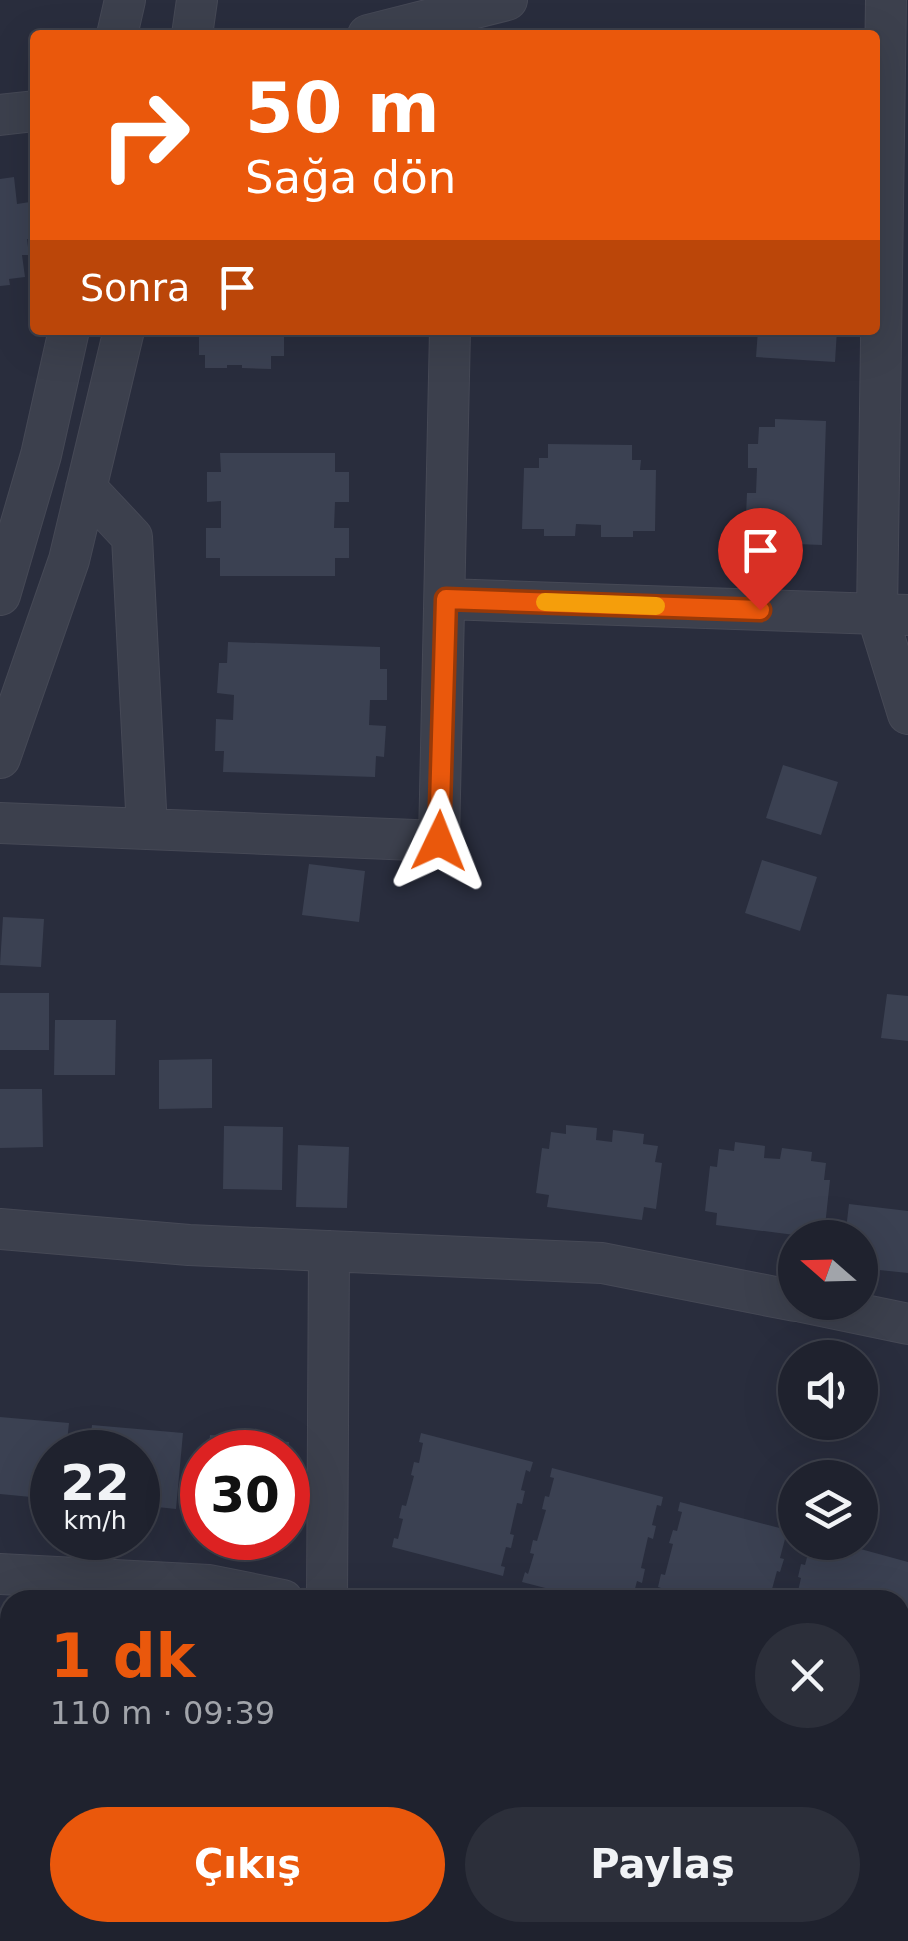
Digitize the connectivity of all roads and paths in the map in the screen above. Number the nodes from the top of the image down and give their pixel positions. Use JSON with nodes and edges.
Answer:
{"nodes":[{"id":1,"x":124,"y":0,"type":"edge"},
{"id":2,"x":198,"y":0,"type":"edge"},
{"id":3,"x":506,"y":0,"type":"edge"},
{"id":4,"x":886,"y":0,"type":"edge"},
{"id":5,"x":455,"y":24,"type":"edge"},
{"id":6,"x":119,"y":30,"type":"edge"},
{"id":7,"x":193,"y":30,"type":"edge"},
{"id":8,"x":408,"y":30,"type":"edge"},
{"id":9,"x":30,"y":112,"type":"edge"},
{"id":10,"x":0,"y":115,"type":"edge"},
{"id":11,"x":68,"y":335,"type":"edge"},
{"id":12,"x":123,"y":335,"type":"edge"},
{"id":13,"x":450,"y":335,"type":"edge"},
{"id":14,"x":86,"y":488,"type":"junction"},
{"id":15,"x":0,"y":595,"type":"edge"},
{"id":16,"x":446,"y":599,"type":"junction"},
{"id":17,"x":893,"y":614,"type":"edge"},
{"id":18,"x":908,"y":714,"type":"edge"},
{"id":19,"x":0,"y":758,"type":"edge"},
{"id":20,"x":0,"y":823,"type":"edge"},
{"id":21,"x":147,"y":829,"type":"junction"},
{"id":22,"x":0,"y":1229,"type":"edge"},
{"id":23,"x":329,"y":1250,"type":"junction"},
{"id":24,"x":778,"y":1298,"type":"edge"},
{"id":25,"x":878,"y":1318,"type":"edge"},
{"id":26,"x":908,"y":1324,"type":"edge"},
{"id":27,"x":0,"y":1574,"type":"edge"},
{"id":28,"x":176,"y":1590,"type":"edge"},
{"id":29,"x":327,"y":1590,"type":"edge"}],
"edges":[{"from":1,"to":6,"type":"street"},
{"from":2,"to":7,"type":"street"},
{"from":3,"to":5,"type":"street"},
{"from":4,"to":17,"type":"street"},
{"from":5,"to":8,"type":"street"},
{"from":9,"to":10,"type":"street"},
{"from":11,"to":15,"type":"street"},
{"from":12,"to":14,"type":"street"},
{"from":13,"to":16,"type":"street"},
{"from":14,"to":19,"type":"street"},
{"from":14,"to":21,"type":"street"},
{"from":16,"to":17,"type":"street"},
{"from":16,"to":21,"type":"street"},
{"from":17,"to":18,"type":"street"},
{"from":20,"to":21,"type":"street"},
{"from":22,"to":23,"type":"street"},
{"from":23,"to":24,"type":"street"},
{"from":23,"to":29,"type":"street"},
{"from":25,"to":26,"type":"street"},
{"from":27,"to":28,"type":"street"}]}
